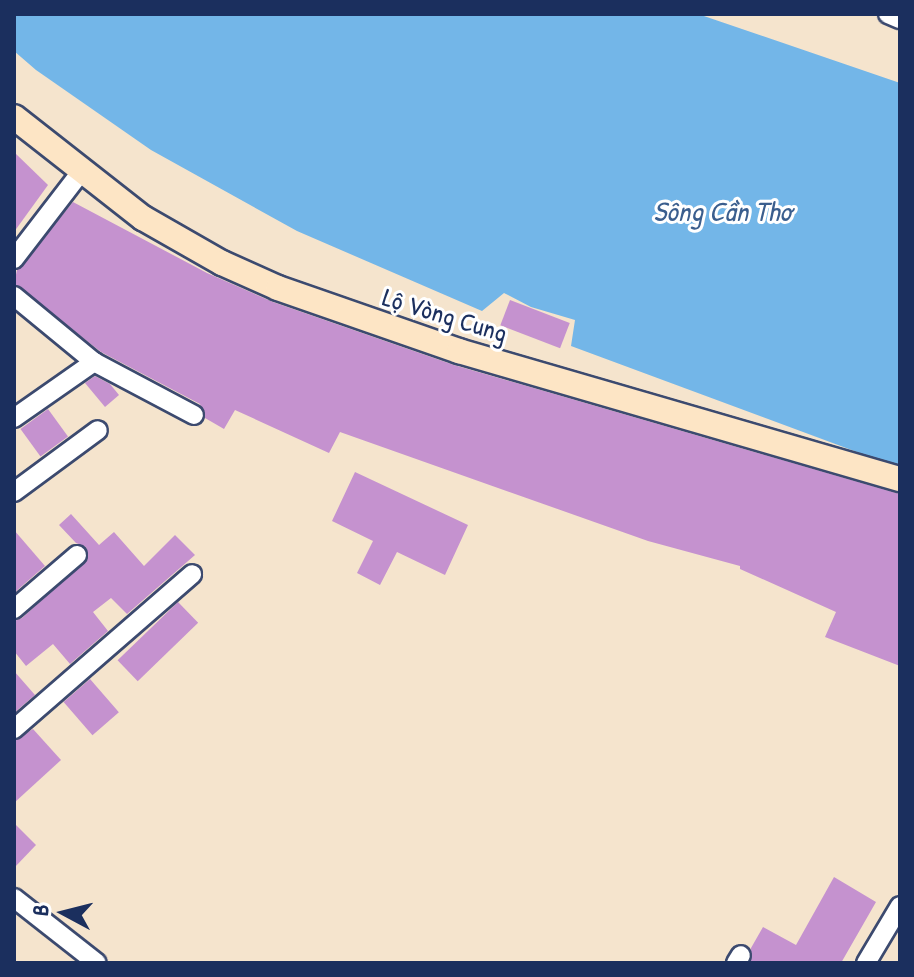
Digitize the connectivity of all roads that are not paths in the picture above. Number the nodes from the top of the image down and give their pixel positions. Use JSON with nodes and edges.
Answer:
{"nodes":[{"id":1,"x":888,"y":14,"type":"edge"},
{"id":2,"x":900,"y":19,"type":"edge"},
{"id":3,"x":14,"y":117,"type":"edge"},
{"id":4,"x":81,"y":172,"type":"junction"},
{"id":5,"x":14,"y":259,"type":"edge"},
{"id":6,"x":14,"y":296,"type":"edge"},
{"id":7,"x":94,"y":362,"type":"junction"},
{"id":8,"x":194,"y":415,"type":"dead end"},
{"id":9,"x":14,"y":418,"type":"edge"},
{"id":10,"x":98,"y":430,"type":"dead end"},
{"id":11,"x":900,"y":479,"type":"edge"},
{"id":12,"x":14,"y":492,"type":"edge"},
{"id":13,"x":77,"y":555,"type":"dead end"},
{"id":14,"x":192,"y":574,"type":"dead end"},
{"id":15,"x":14,"y":609,"type":"edge"},
{"id":16,"x":14,"y":729,"type":"edge"},
{"id":17,"x":17,"y":906,"type":"edge"},
{"id":18,"x":900,"y":906,"type":"edge"},
{"id":19,"x":874,"y":960,"type":"edge"},
{"id":20,"x":97,"y":963,"type":"edge"}],
"edges":[{"from":1,"to":2,"type":"street"},
{"from":3,"to":4,"type":"main road","name":"Lộ Vòng Cung"},
{"from":4,"to":5,"type":"street"},
{"from":4,"to":11,"type":"main road","name":"Lộ Vòng Cung"},
{"from":6,"to":7,"type":"street"},
{"from":7,"to":8,"type":"street"},
{"from":7,"to":9,"type":"street"},
{"from":10,"to":12,"type":"street"},
{"from":13,"to":15,"type":"street"},
{"from":14,"to":16,"type":"street"},
{"from":17,"to":20,"type":"street"},
{"from":18,"to":19,"type":"street"}]}
